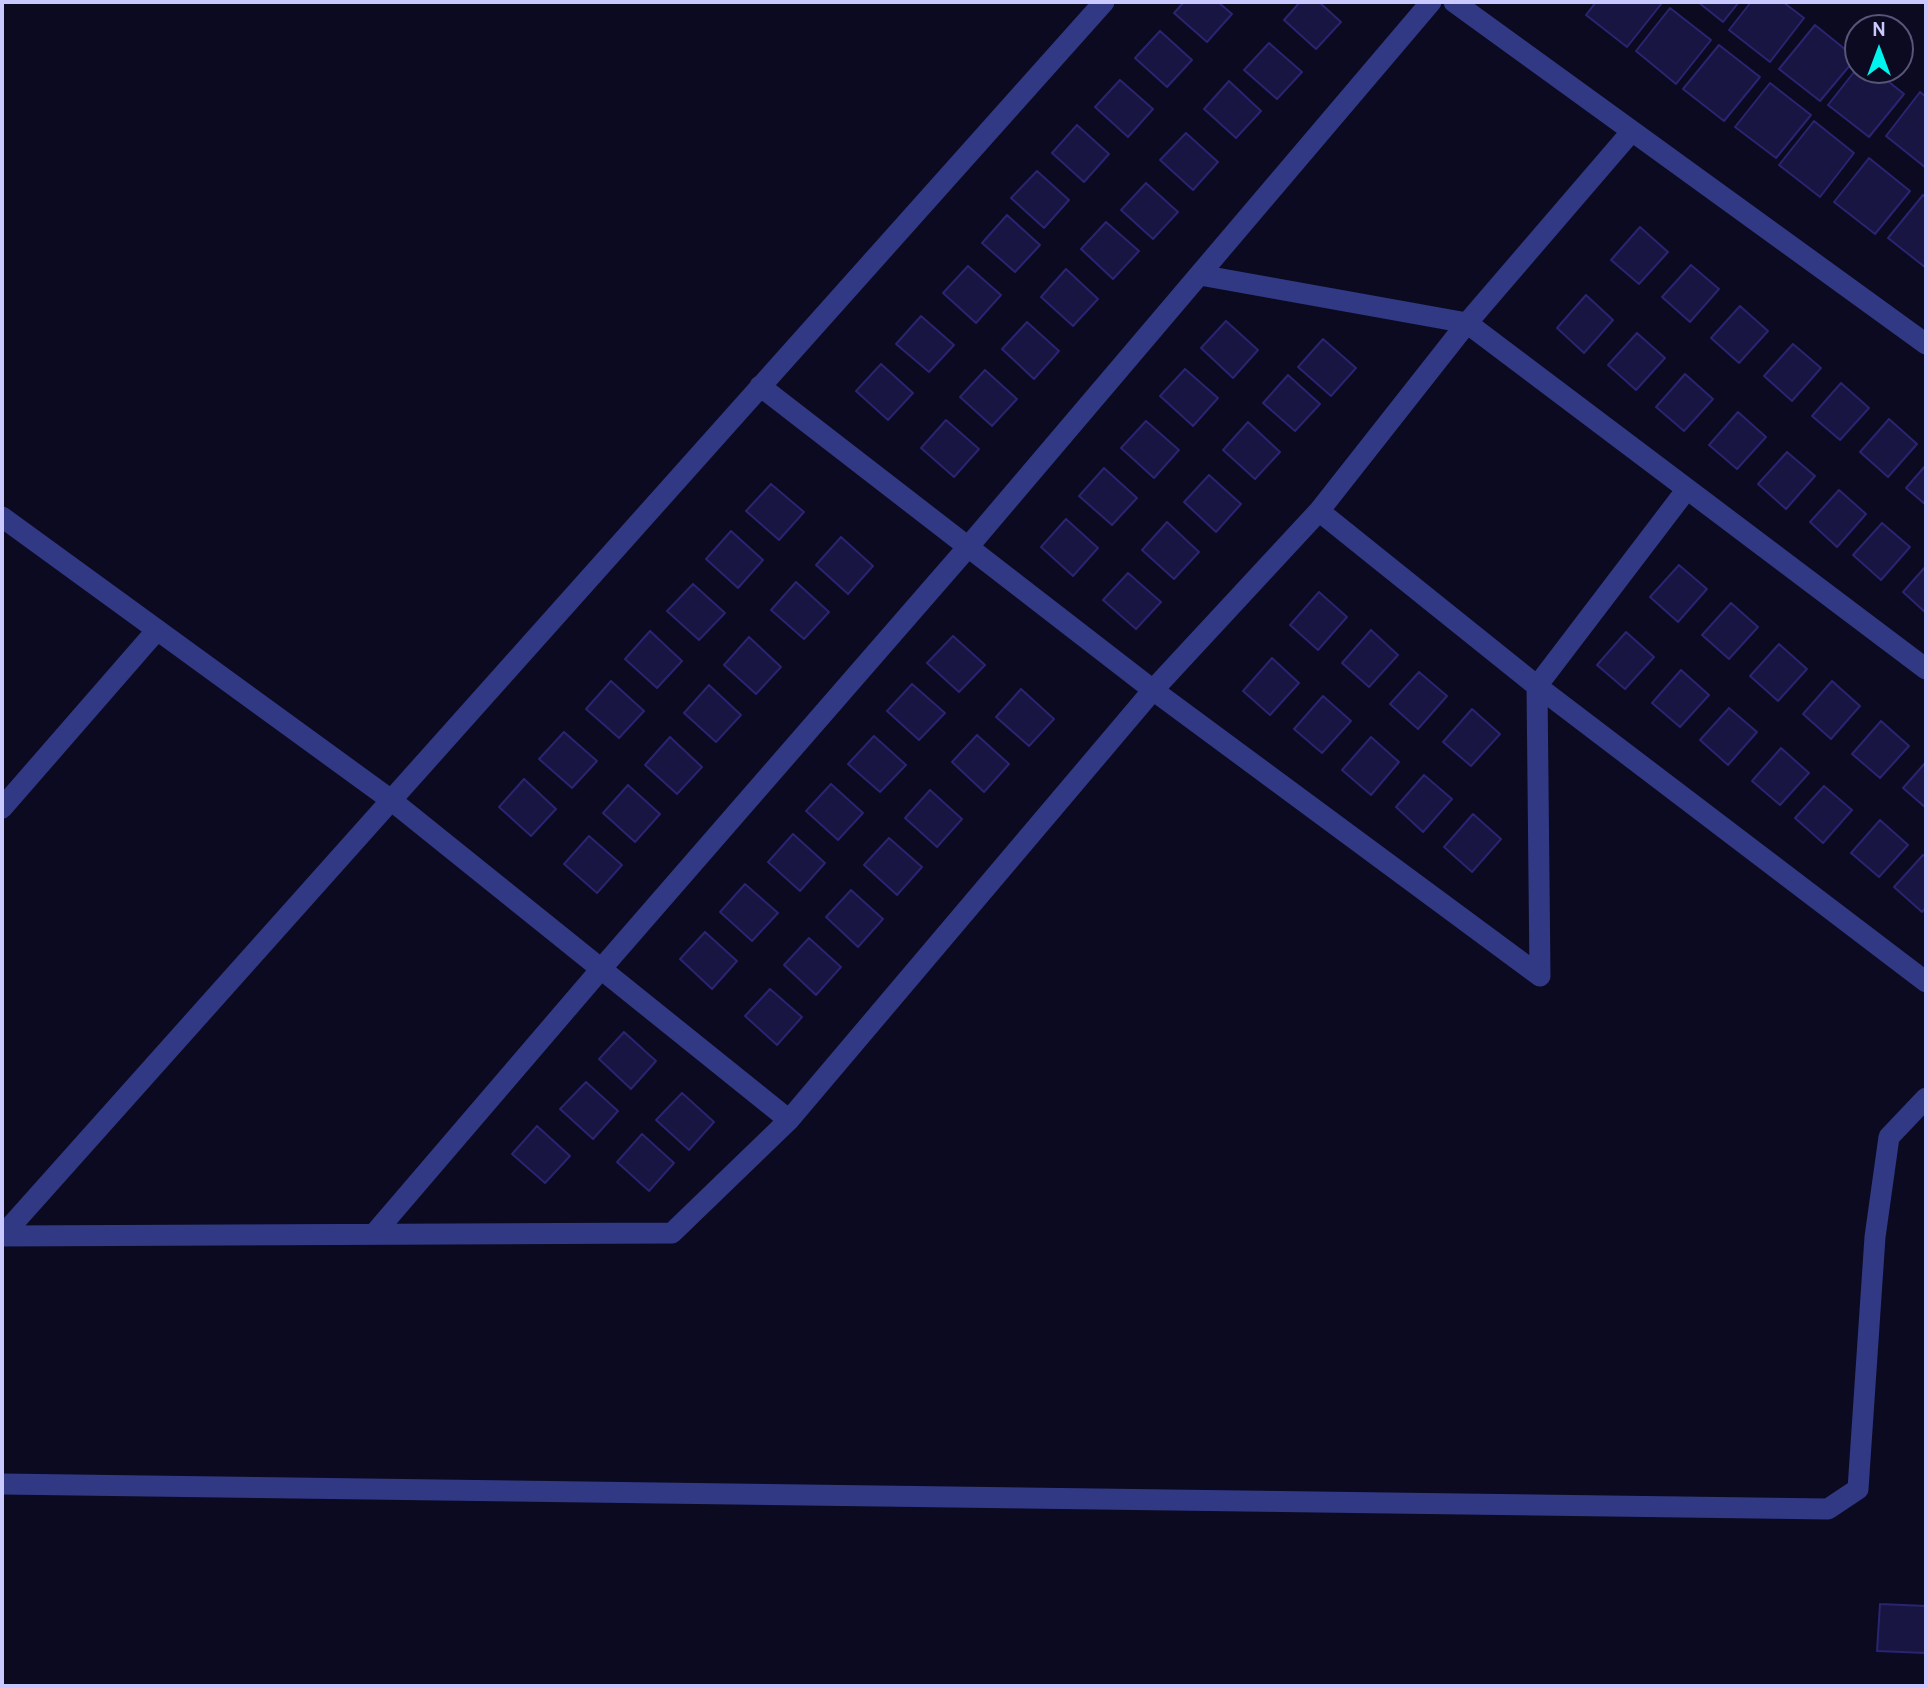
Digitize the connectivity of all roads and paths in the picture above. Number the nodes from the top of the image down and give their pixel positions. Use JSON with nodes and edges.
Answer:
{"nodes":[{"id":1,"x":1104,"y":2,"type":"edge"},
{"id":2,"x":1432,"y":2,"type":"edge"},
{"id":3,"x":1454,"y":2,"type":"edge"},
{"id":4,"x":1632,"y":131,"type":"junction"},
{"id":5,"x":1200,"y":275,"type":"junction"},
{"id":6,"x":1467,"y":323,"type":"junction"},
{"id":7,"x":1926,"y":344,"type":"edge"},
{"id":8,"x":760,"y":386,"type":"junction"},
{"id":9,"x":1687,"y":489,"type":"junction"},
{"id":10,"x":1319,"y":511,"type":"junction"},
{"id":11,"x":2,"y":517,"type":"edge"},
{"id":12,"x":968,"y":547,"type":"junction"},
{"id":13,"x":157,"y":630,"type":"junction"},
{"id":14,"x":1926,"y":669,"type":"edge"},
{"id":15,"x":1537,"y":686,"type":"junction"},
{"id":16,"x":1153,"y":690,"type":"junction"},
{"id":17,"x":391,"y":800,"type":"junction"},
{"id":18,"x":2,"y":808,"type":"edge"},
{"id":19,"x":601,"y":969,"type":"junction"},
{"id":20,"x":1926,"y":982,"type":"edge"},
{"id":21,"x":1926,"y":1098,"type":"edge"},
{"id":22,"x":789,"y":1121,"type":"junction"},
{"id":23,"x":374,"y":1234,"type":"junction"},
{"id":24,"x":2,"y":1236,"type":"edge"},
{"id":25,"x":2,"y":1484,"type":"edge"}],
"edges":[{"from":1,"to":8,"type":"street"},
{"from":2,"to":5,"type":"street"},
{"from":3,"to":4,"type":"street"},
{"from":4,"to":6,"type":"street"},
{"from":4,"to":7,"type":"street"},
{"from":5,"to":6,"type":"street"},
{"from":5,"to":12,"type":"street"},
{"from":6,"to":9,"type":"street"},
{"from":6,"to":10,"type":"street"},
{"from":8,"to":12,"type":"street"},
{"from":8,"to":17,"type":"street"},
{"from":9,"to":14,"type":"street"},
{"from":9,"to":15,"type":"street"},
{"from":10,"to":15,"type":"street"},
{"from":10,"to":16,"type":"street"},
{"from":11,"to":13,"type":"street"},
{"from":12,"to":16,"type":"street"},
{"from":12,"to":19,"type":"street"},
{"from":13,"to":17,"type":"street"},
{"from":13,"to":18,"type":"street"},
{"from":15,"to":16,"type":"street"},
{"from":15,"to":20,"type":"street"},
{"from":16,"to":22,"type":"street"},
{"from":17,"to":19,"type":"street"},
{"from":17,"to":24,"type":"street"},
{"from":19,"to":22,"type":"street"},
{"from":19,"to":23,"type":"street"},
{"from":21,"to":25,"type":"street"},
{"from":22,"to":23,"type":"street"},
{"from":23,"to":24,"type":"street"}]}
